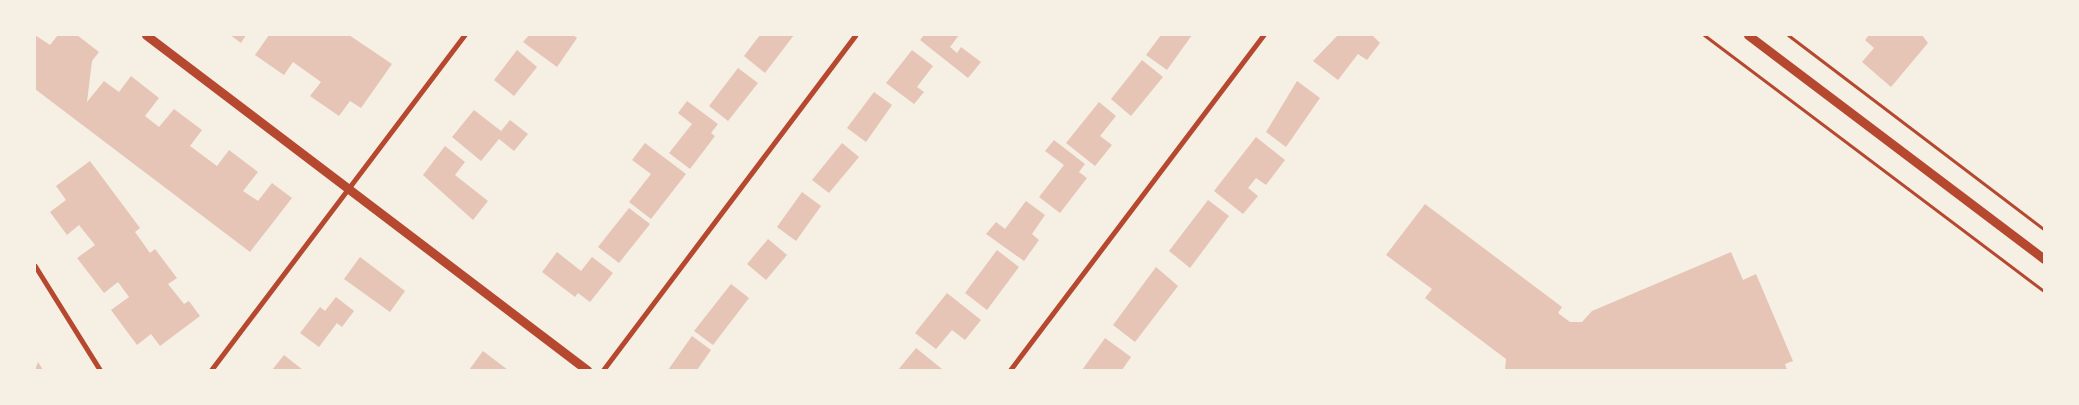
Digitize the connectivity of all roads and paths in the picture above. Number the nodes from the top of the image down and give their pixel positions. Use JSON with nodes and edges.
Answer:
{"nodes":[{"id":1,"x":146,"y":35,"type":"edge"},
{"id":2,"x":464,"y":35,"type":"edge"},
{"id":3,"x":855,"y":35,"type":"edge"},
{"id":4,"x":1263,"y":35,"type":"edge"},
{"id":5,"x":1704,"y":35,"type":"edge"},
{"id":6,"x":1748,"y":35,"type":"edge"},
{"id":7,"x":1788,"y":35,"type":"edge"},
{"id":8,"x":347,"y":187,"type":"junction"},
{"id":9,"x":2044,"y":229,"type":"edge"},
{"id":10,"x":2044,"y":259,"type":"edge"},
{"id":11,"x":35,"y":266,"type":"edge"},
{"id":12,"x":2044,"y":291,"type":"edge"},
{"id":13,"x":100,"y":370,"type":"edge"},
{"id":14,"x":211,"y":370,"type":"edge"},
{"id":15,"x":587,"y":370,"type":"edge"},
{"id":16,"x":603,"y":370,"type":"edge"},
{"id":17,"x":1010,"y":370,"type":"edge"}],
"edges":[{"from":1,"to":8,"type":"street"},
{"from":2,"to":8,"type":"street"},
{"from":3,"to":16,"type":"street"},
{"from":4,"to":17,"type":"street"},
{"from":5,"to":12,"type":"path"},
{"from":6,"to":10,"type":"street"},
{"from":7,"to":9,"type":"path"},
{"from":8,"to":14,"type":"street"},
{"from":8,"to":15,"type":"street"},
{"from":11,"to":13,"type":"street"}]}
